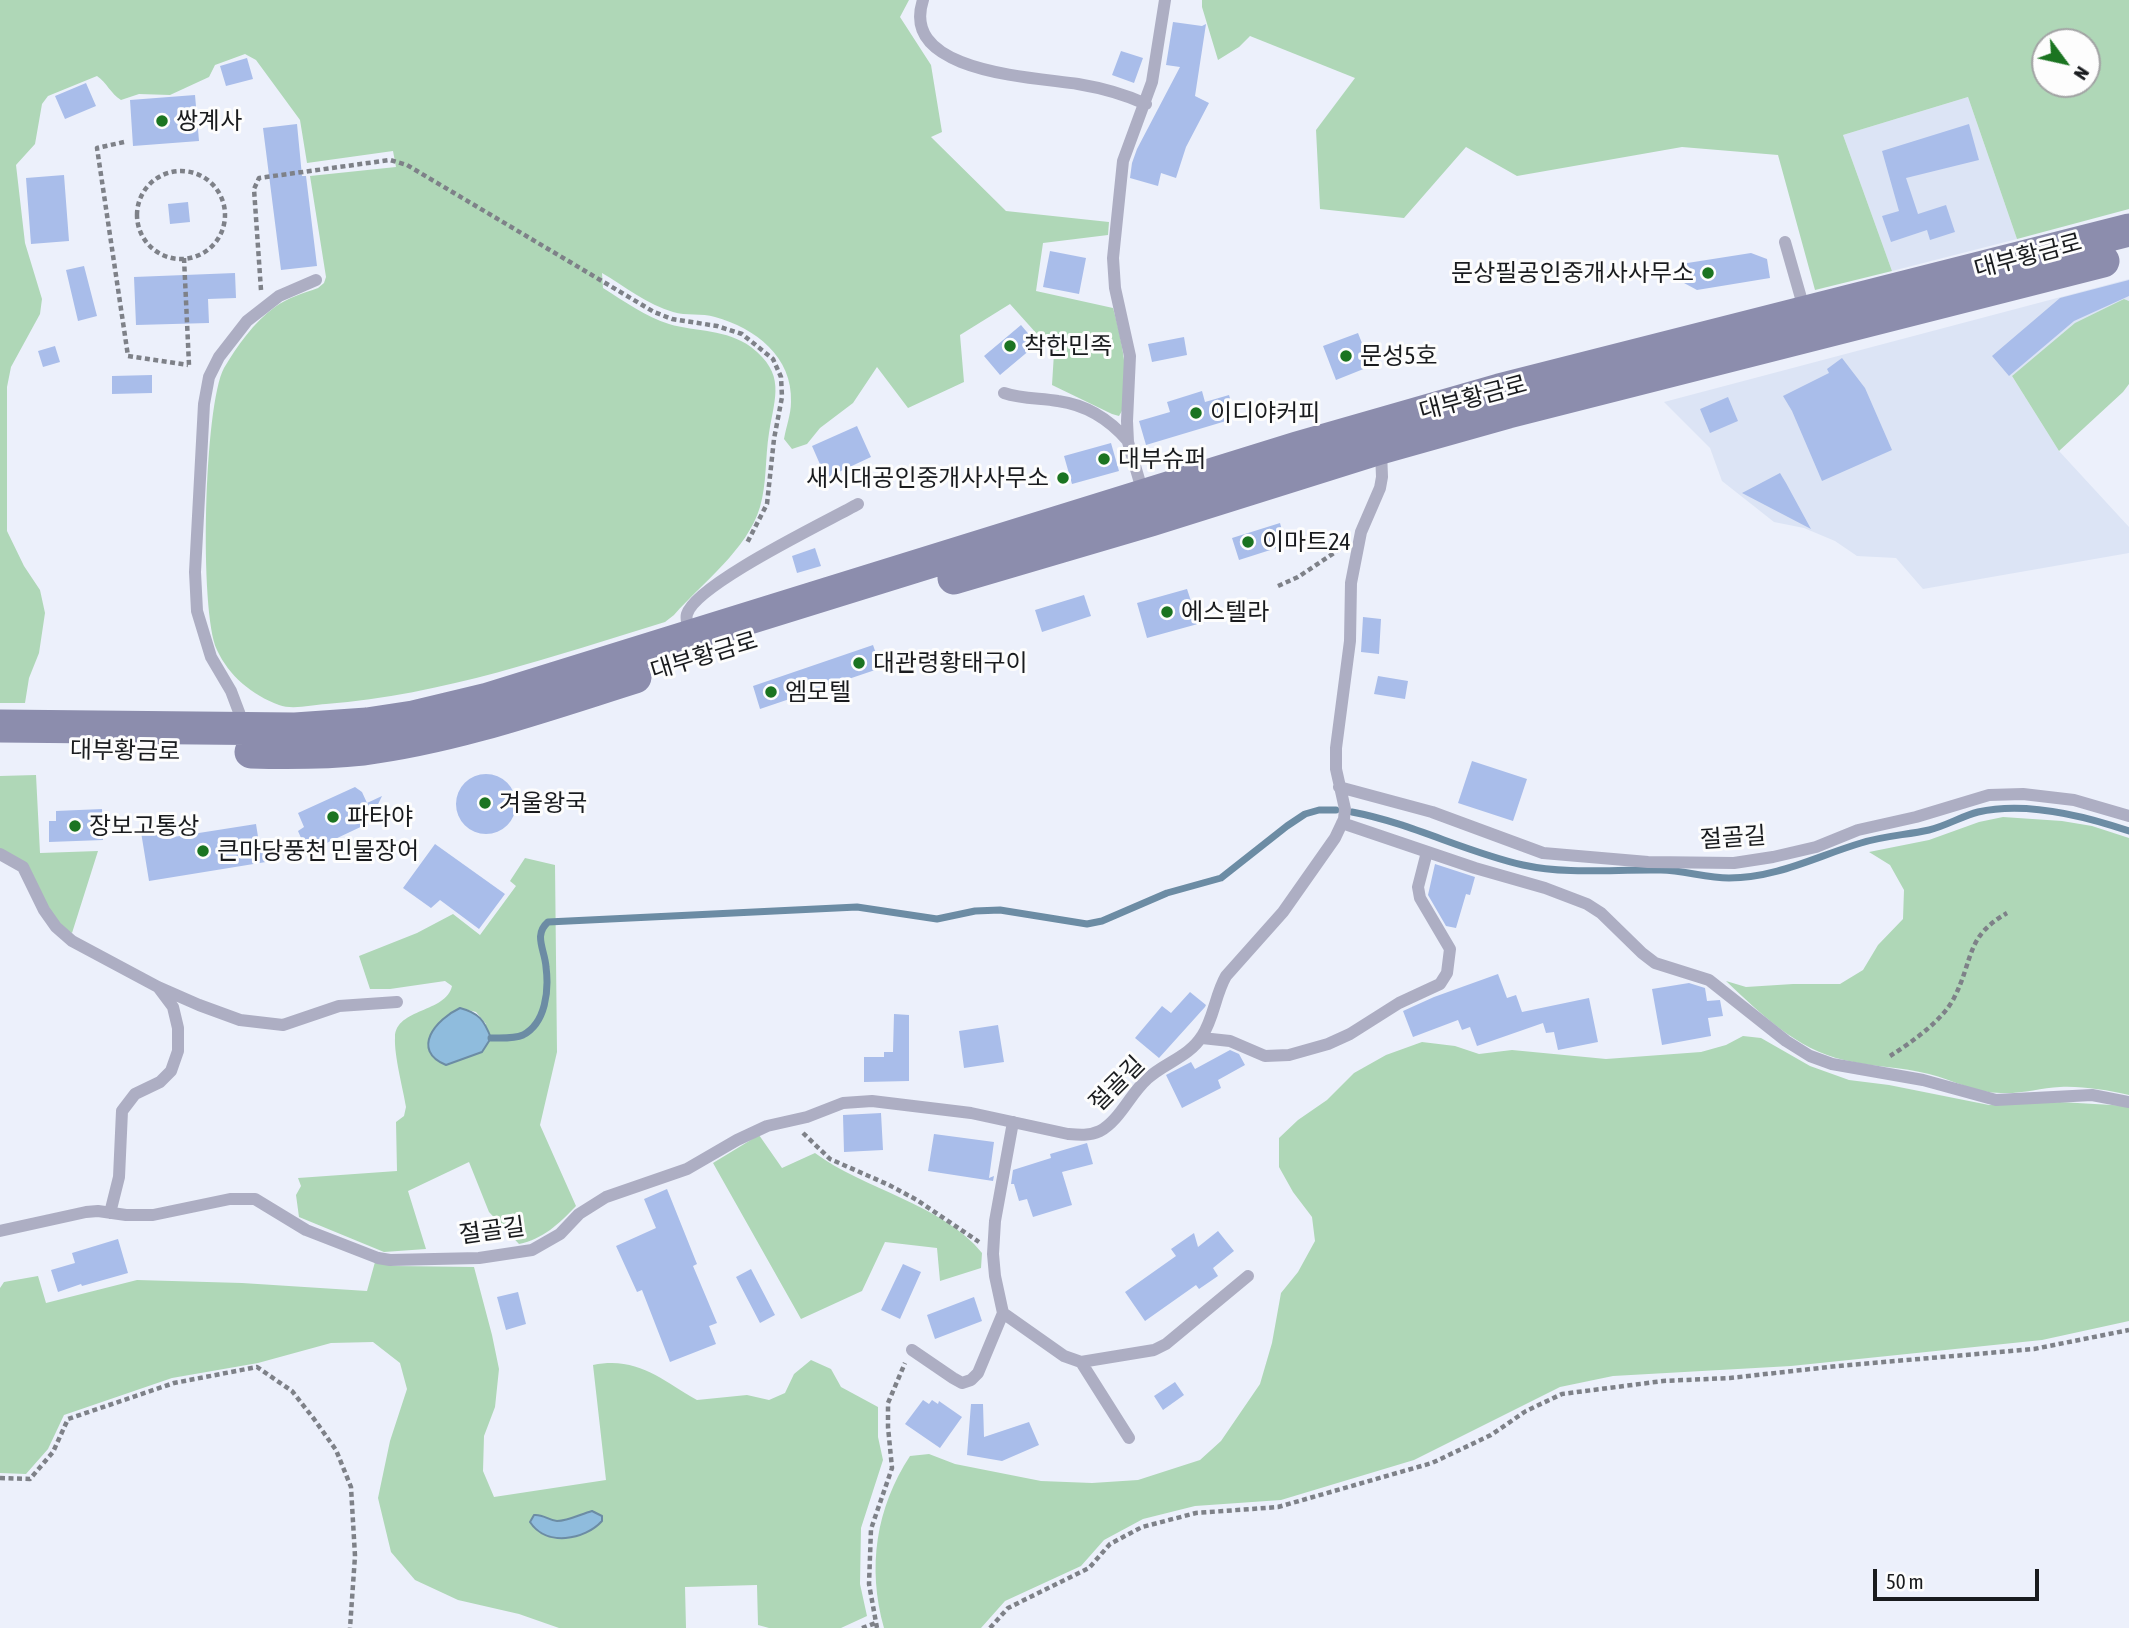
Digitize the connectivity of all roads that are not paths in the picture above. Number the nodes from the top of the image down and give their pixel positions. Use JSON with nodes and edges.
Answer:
{"nodes":[{"id":1,"x":923,"y":0,"type":"edge"},
{"id":2,"x":1165,"y":0,"type":"edge"},
{"id":3,"x":1146,"y":104,"type":"junction"},
{"id":4,"x":2129,"y":230,"type":"edge"},
{"id":5,"x":1785,"y":242,"type":"dead end"},
{"id":6,"x":2129,"y":254,"type":"edge"},
{"id":7,"x":316,"y":280,"type":"dead end"},
{"id":8,"x":1809,"y":325,"type":"junction"},
{"id":9,"x":1004,"y":393,"type":"dead end"},
{"id":10,"x":1377,"y":437,"type":"junction"},
{"id":11,"x":1128,"y":442,"type":"junction"},
{"id":12,"x":858,"y":504,"type":"dead end"},
{"id":13,"x":1147,"y":508,"type":"junction"},
{"id":14,"x":691,"y":636,"type":"junction"},
{"id":15,"x":0,"y":726,"type":"edge"},
{"id":16,"x":247,"y":741,"type":"junction"},
{"id":17,"x":0,"y":750,"type":"edge"},
{"id":18,"x":1339,"y":787,"type":"junction"},
{"id":19,"x":2129,"y":816,"type":"edge"},
{"id":20,"x":1342,"y":823,"type":"junction"},
{"id":21,"x":1427,"y":852,"type":"junction"},
{"id":22,"x":0,"y":854,"type":"edge"},
{"id":23,"x":158,"y":987,"type":"junction"},
{"id":24,"x":397,"y":1002,"type":"dead end"},
{"id":25,"x":1202,"y":1038,"type":"junction"},
{"id":26,"x":2129,"y":1101,"type":"edge"},
{"id":27,"x":1013,"y":1122,"type":"junction"},
{"id":28,"x":110,"y":1213,"type":"junction"},
{"id":29,"x":0,"y":1231,"type":"edge"},
{"id":30,"x":1248,"y":1276,"type":"dead end"},
{"id":31,"x":1003,"y":1313,"type":"junction"},
{"id":32,"x":912,"y":1350,"type":"road end"},
{"id":33,"x":1081,"y":1362,"type":"junction"},
{"id":34,"x":1129,"y":1438,"type":"dead end"}],
"edges":[{"from":1,"to":3,"type":"lane"},
{"from":2,"to":3,"type":"lane"},
{"from":3,"to":11,"type":"lane"},
{"from":4,"to":8,"type":"main road","name":"대부황금로"},
{"from":5,"to":8,"type":"lane"},
{"from":6,"to":8,"type":"main road","name":"대부황금로"},
{"from":7,"to":16,"type":"lane"},
{"from":8,"to":10,"type":"main road","name":"대부황금로"},
{"from":9,"to":11,"type":"lane"},
{"from":10,"to":13,"type":"main road","name":"대부황금로"},
{"from":10,"to":18,"type":"lane"},
{"from":11,"to":13,"type":"lane"},
{"from":12,"to":14,"type":"lane"},
{"from":13,"to":14,"type":"main road","name":"대부황금로"},
{"from":13,"to":16,"type":"main road","name":"대부황금로"},
{"from":14,"to":16,"type":"main road","name":"대부황금로"},
{"from":15,"to":16,"type":"main road","name":"대부황금로"},
{"from":16,"to":17,"type":"main road","name":"대부황금로"},
{"from":18,"to":19,"type":"lane","name":"절골길"},
{"from":18,"to":20,"type":"lane"},
{"from":20,"to":21,"type":"lane"},
{"from":20,"to":25,"type":"lane"},
{"from":21,"to":25,"type":"lane"},
{"from":21,"to":26,"type":"lane"},
{"from":22,"to":23,"type":"lane"},
{"from":23,"to":24,"type":"lane"},
{"from":23,"to":28,"type":"lane"},
{"from":25,"to":27,"type":"lane","name":"절골길"},
{"from":27,"to":28,"type":"lane","name":"절골길"},
{"from":27,"to":31,"type":"lane"},
{"from":28,"to":29,"type":"lane","name":"절골길"},
{"from":30,"to":33,"type":"lane"},
{"from":31,"to":32,"type":"lane"},
{"from":31,"to":33,"type":"lane"},
{"from":33,"to":34,"type":"lane"}]}
